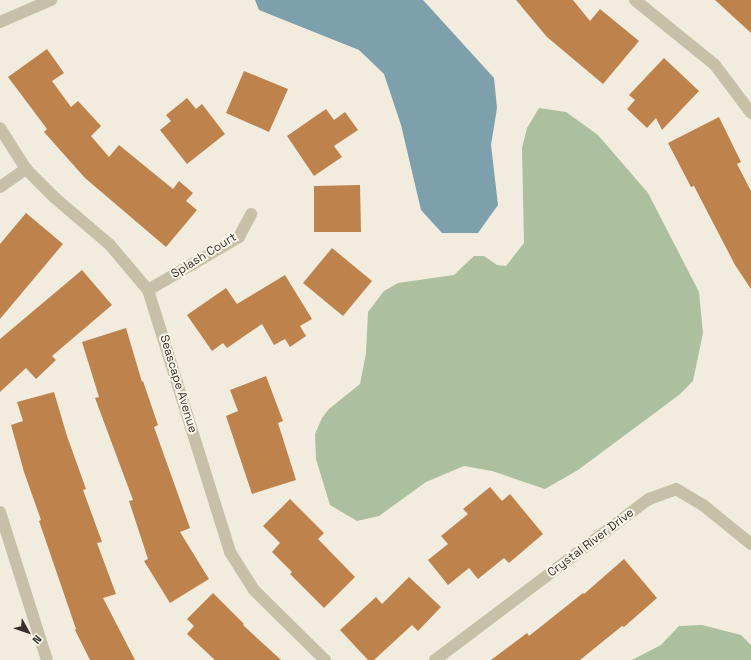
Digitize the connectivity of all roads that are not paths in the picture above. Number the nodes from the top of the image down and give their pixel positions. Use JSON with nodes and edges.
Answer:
{"nodes":[{"id":1,"x":51,"y":0,"type":"edge"},
{"id":2,"x":635,"y":0,"type":"edge"},
{"id":3,"x":0,"y":22,"type":"edge"},
{"id":4,"x":751,"y":113,"type":"edge"},
{"id":5,"x":0,"y":128,"type":"edge"},
{"id":6,"x":26,"y":169,"type":"junction"},
{"id":7,"x":0,"y":186,"type":"edge"},
{"id":8,"x":252,"y":214,"type":"dead end"},
{"id":9,"x":148,"y":290,"type":"junction"},
{"id":10,"x":0,"y":512,"type":"edge"},
{"id":11,"x":751,"y":544,"type":"edge"},
{"id":12,"x":47,"y":660,"type":"edge"},
{"id":13,"x":325,"y":660,"type":"edge"},
{"id":14,"x":435,"y":660,"type":"edge"}],
"edges":[{"from":1,"to":3,"type":"street"},
{"from":2,"to":4,"type":"street"},
{"from":5,"to":6,"type":"street","name":"Seascape Avenue"},
{"from":6,"to":7,"type":"street"},
{"from":6,"to":9,"type":"street","name":"Seascape Avenue"},
{"from":8,"to":9,"type":"street","name":"Splash Court"},
{"from":9,"to":13,"type":"street","name":"Seascape Avenue"},
{"from":10,"to":12,"type":"street"},
{"from":11,"to":14,"type":"street","name":"Crystal River Drive"}]}
